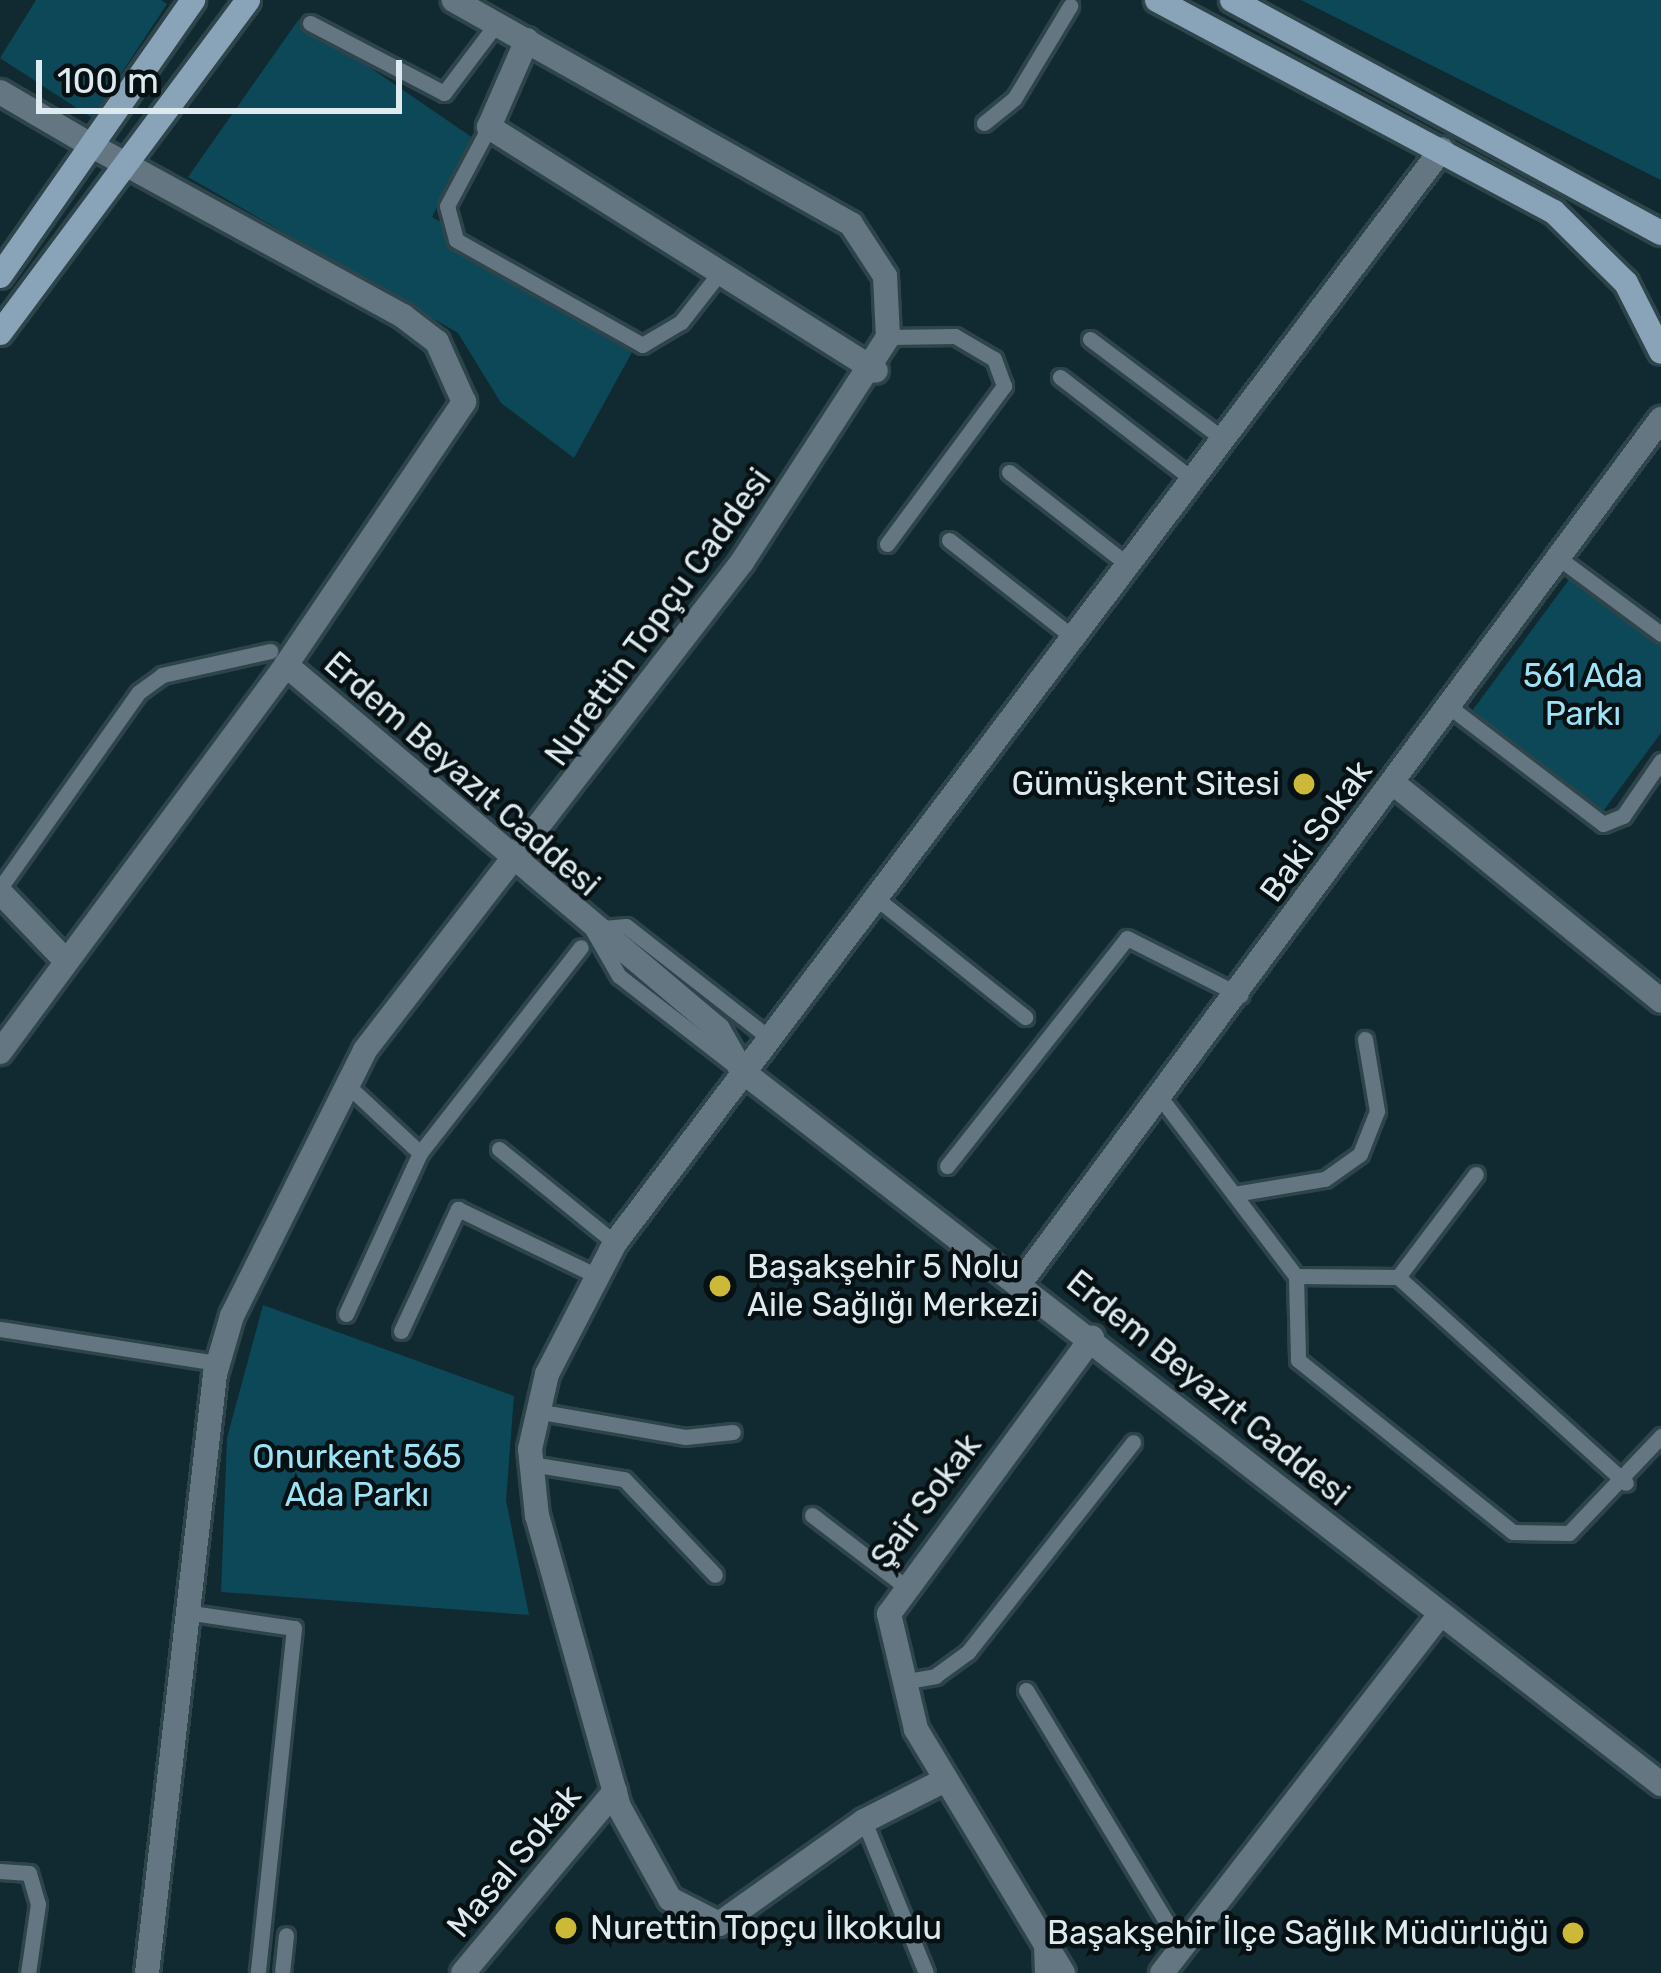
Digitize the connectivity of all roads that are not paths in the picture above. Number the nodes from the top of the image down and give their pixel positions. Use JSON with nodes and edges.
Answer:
{"nodes":[{"id":1,"x":193,"y":0,"type":"edge"},
{"id":2,"x":248,"y":0,"type":"edge"},
{"id":3,"x":454,"y":0,"type":"edge"},
{"id":4,"x":1157,"y":0,"type":"edge"},
{"id":5,"x":1232,"y":0,"type":"edge"},
{"id":6,"x":1070,"y":6,"type":"dead end"},
{"id":7,"x":310,"y":23,"type":"dead end"},
{"id":8,"x":497,"y":23,"type":"junction"},
{"id":9,"x":527,"y":40,"type":"junction"},
{"id":10,"x":0,"y":92,"type":"edge"},
{"id":11,"x":984,"y":123,"type":"dead end"},
{"id":12,"x":488,"y":127,"type":"junction"},
{"id":13,"x":94,"y":147,"type":"junction"},
{"id":14,"x":1442,"y":148,"type":"junction"},
{"id":15,"x":126,"y":163,"type":"junction"},
{"id":16,"x":1661,"y":233,"type":"edge"},
{"id":17,"x":722,"y":272,"type":"junction"},
{"id":18,"x":0,"y":276,"type":"edge"},
{"id":19,"x":1657,"y":329,"type":"edge"},
{"id":20,"x":0,"y":333,"type":"edge"},
{"id":21,"x":888,"y":337,"type":"junction"},
{"id":22,"x":1090,"y":339,"type":"dead end"},
{"id":23,"x":876,"y":371,"type":"junction"},
{"id":24,"x":1060,"y":377,"type":"dead end"},
{"id":25,"x":1661,"y":419,"type":"edge"},
{"id":26,"x":1223,"y":440,"type":"junction"},
{"id":27,"x":1009,"y":472,"type":"dead end"},
{"id":28,"x":1192,"y":478,"type":"junction"},
{"id":29,"x":949,"y":540,"type":"dead end"},
{"id":30,"x":887,"y":544,"type":"dead end"},
{"id":31,"x":1560,"y":559,"type":"junction"},
{"id":32,"x":1128,"y":566,"type":"junction"},
{"id":33,"x":1661,"y":634,"type":"edge"},
{"id":34,"x":1074,"y":638,"type":"junction"},
{"id":35,"x":278,"y":658,"type":"junction"},
{"id":36,"x":1447,"y":705,"type":"junction"},
{"id":37,"x":1661,"y":761,"type":"edge"},
{"id":38,"x":1392,"y":782,"type":"junction"},
{"id":39,"x":520,"y":858,"type":"junction"},
{"id":40,"x":0,"y":890,"type":"edge"},
{"id":41,"x":876,"y":898,"type":"junction"},
{"id":42,"x":586,"y":938,"type":"junction"},
{"id":43,"x":63,"y":958,"type":"junction"},
{"id":44,"x":1240,"y":995,"type":"junction"},
{"id":45,"x":1661,"y":1001,"type":"edge"},
{"id":46,"x":1025,"y":1017,"type":"dead end"},
{"id":47,"x":768,"y":1037,"type":"junction"},
{"id":48,"x":1365,"y":1039,"type":"dead end"},
{"id":49,"x":0,"y":1052,"type":"edge"},
{"id":50,"x":742,"y":1071,"type":"junction"},
{"id":51,"x":345,"y":1083,"type":"junction"},
{"id":52,"x":1163,"y":1101,"type":"junction"},
{"id":53,"x":500,"y":1149,"type":"dead end"},
{"id":54,"x":420,"y":1153,"type":"junction"},
{"id":55,"x":947,"y":1166,"type":"dead end"},
{"id":56,"x":1476,"y":1174,"type":"dead end"},
{"id":57,"x":1234,"y":1194,"type":"junction"},
{"id":58,"x":615,"y":1243,"type":"junction"},
{"id":59,"x":595,"y":1275,"type":"junction"},
{"id":60,"x":1296,"y":1276,"type":"junction"},
{"id":61,"x":1398,"y":1276,"type":"junction"},
{"id":62,"x":1023,"y":1279,"type":"junction"},
{"id":63,"x":346,"y":1314,"type":"dead end"},
{"id":64,"x":0,"y":1329,"type":"edge"},
{"id":65,"x":401,"y":1330,"type":"dead end"},
{"id":66,"x":1092,"y":1339,"type":"junction"},
{"id":67,"x":218,"y":1364,"type":"junction"},
{"id":68,"x":536,"y":1411,"type":"junction"},
{"id":69,"x":733,"y":1432,"type":"dead end"},
{"id":70,"x":1661,"y":1436,"type":"edge"},
{"id":71,"x":1133,"y":1442,"type":"dead end"},
{"id":72,"x":531,"y":1464,"type":"junction"},
{"id":73,"x":1626,"y":1483,"type":"junction"},
{"id":74,"x":812,"y":1515,"type":"dead end"},
{"id":75,"x":715,"y":1575,"type":"dead end"},
{"id":76,"x":902,"y":1584,"type":"junction"},
{"id":77,"x":185,"y":1612,"type":"junction"},
{"id":78,"x":1438,"y":1617,"type":"junction"},
{"id":79,"x":899,"y":1682,"type":"junction"},
{"id":80,"x":1026,"y":1690,"type":"dead end"},
{"id":81,"x":943,"y":1781,"type":"junction"},
{"id":82,"x":1661,"y":1784,"type":"edge"},
{"id":83,"x":615,"y":1791,"type":"junction"},
{"id":84,"x":864,"y":1820,"type":"junction"},
{"id":85,"x":0,"y":1871,"type":"edge"},
{"id":86,"x":286,"y":1935,"type":"dead end"},
{"id":87,"x":1041,"y":1935,"type":"junction"},
{"id":88,"x":1181,"y":1946,"type":"junction"},
{"id":89,"x":28,"y":1973,"type":"edge"},
{"id":90,"x":147,"y":1973,"type":"edge"},
{"id":91,"x":257,"y":1973,"type":"edge"},
{"id":92,"x":282,"y":1973,"type":"edge"},
{"id":93,"x":464,"y":1973,"type":"edge"},
{"id":94,"x":926,"y":1973,"type":"edge"},
{"id":95,"x":1042,"y":1973,"type":"edge"},
{"id":96,"x":1063,"y":1973,"type":"edge"},
{"id":97,"x":1162,"y":1973,"type":"edge"}],
"edges":[{"from":1,"to":13,"type":"main road"},
{"from":2,"to":15,"type":"main road"},
{"from":3,"to":8,"type":"street","name":"Nurettin Topçu Caddesi"},
{"from":4,"to":14,"type":"main road"},
{"from":5,"to":16,"type":"main road"},
{"from":6,"to":11,"type":"lane"},
{"from":7,"to":8,"type":"lane"},
{"from":8,"to":9,"type":"street","name":"Nurettin Topçu Caddesi"},
{"from":9,"to":12,"type":"street"},
{"from":9,"to":21,"type":"street","name":"Nurettin Topçu Caddesi"},
{"from":10,"to":13,"type":"street"},
{"from":12,"to":17,"type":"street"},
{"from":12,"to":17,"type":"lane"},
{"from":13,"to":15,"type":"street"},
{"from":13,"to":18,"type":"main road"},
{"from":14,"to":19,"type":"main road"},
{"from":14,"to":26,"type":"street"},
{"from":15,"to":20,"type":"main road"},
{"from":15,"to":35,"type":"street"},
{"from":17,"to":23,"type":"street"},
{"from":21,"to":23,"type":"street","name":"Nurettin Topçu Caddesi"},
{"from":21,"to":30,"type":"lane"},
{"from":22,"to":26,"type":"lane"},
{"from":23,"to":39,"type":"street","name":"Nurettin Topçu Caddesi"},
{"from":24,"to":28,"type":"lane"},
{"from":25,"to":31,"type":"street","name":"Baki Sokak"},
{"from":26,"to":28,"type":"street"},
{"from":27,"to":32,"type":"lane"},
{"from":28,"to":32,"type":"street"},
{"from":29,"to":34,"type":"lane"},
{"from":31,"to":33,"type":"lane"},
{"from":31,"to":36,"type":"street","name":"Baki Sokak"},
{"from":32,"to":34,"type":"street"},
{"from":34,"to":41,"type":"street"},
{"from":35,"to":39,"type":"street","name":"Erdem Beyazıt Caddesi"},
{"from":35,"to":40,"type":"lane"},
{"from":35,"to":43,"type":"street"},
{"from":36,"to":37,"type":"lane"},
{"from":36,"to":38,"type":"street","name":"Baki Sokak"},
{"from":38,"to":44,"type":"street","name":"Baki Sokak"},
{"from":38,"to":45,"type":"street"},
{"from":39,"to":42,"type":"street","name":"Erdem Beyazıt Caddesi"},
{"from":39,"to":51,"type":"street","name":"Nurettin Topçu Caddesi"},
{"from":40,"to":43,"type":"street"},
{"from":41,"to":46,"type":"lane"},
{"from":41,"to":47,"type":"street"},
{"from":42,"to":47,"type":"lane"},
{"from":42,"to":50,"type":"street","name":"Erdem Beyazıt Caddesi"},
{"from":42,"to":54,"type":"lane"},
{"from":43,"to":49,"type":"street"},
{"from":44,"to":52,"type":"street","name":"Baki Sokak"},
{"from":44,"to":55,"type":"lane"},
{"from":47,"to":50,"type":"street"},
{"from":48,"to":57,"type":"lane"},
{"from":50,"to":58,"type":"street"},
{"from":50,"to":62,"type":"street","name":"Erdem Beyazıt Caddesi"},
{"from":51,"to":54,"type":"lane"},
{"from":51,"to":67,"type":"street","name":"Nurettin Topçu Caddesi"},
{"from":52,"to":57,"type":"lane"},
{"from":52,"to":62,"type":"street","name":"Baki Sokak"},
{"from":53,"to":58,"type":"lane"},
{"from":54,"to":63,"type":"lane"},
{"from":56,"to":61,"type":"lane"},
{"from":57,"to":60,"type":"lane"},
{"from":58,"to":59,"type":"street"},
{"from":59,"to":65,"type":"lane"},
{"from":59,"to":68,"type":"street"},
{"from":60,"to":61,"type":"lane"},
{"from":60,"to":73,"type":"lane"},
{"from":61,"to":73,"type":"lane"},
{"from":62,"to":66,"type":"street","name":"Erdem Beyazıt Caddesi"},
{"from":64,"to":67,"type":"lane"},
{"from":66,"to":76,"type":"street","name":"Şair Sokak"},
{"from":66,"to":78,"type":"street","name":"Erdem Beyazıt Caddesi"},
{"from":67,"to":77,"type":"street","name":"Nurettin Topçu Caddesi"},
{"from":68,"to":69,"type":"lane"},
{"from":68,"to":72,"type":"street"},
{"from":70,"to":73,"type":"lane"},
{"from":71,"to":79,"type":"lane"},
{"from":72,"to":75,"type":"lane"},
{"from":72,"to":83,"type":"street"},
{"from":74,"to":76,"type":"lane"},
{"from":76,"to":79,"type":"street","name":"Şair Sokak"},
{"from":77,"to":90,"type":"street","name":"Nurettin Topçu Caddesi"},
{"from":77,"to":91,"type":"lane"},
{"from":78,"to":82,"type":"street","name":"Erdem Beyazıt Caddesi"},
{"from":78,"to":88,"type":"street"},
{"from":79,"to":81,"type":"street","name":"Şair Sokak"},
{"from":80,"to":88,"type":"lane"},
{"from":81,"to":84,"type":"street"},
{"from":81,"to":87,"type":"street","name":"Şair Sokak"},
{"from":83,"to":84,"type":"street"},
{"from":83,"to":93,"type":"street","name":"Masal Sokak"},
{"from":84,"to":94,"type":"lane"},
{"from":85,"to":89,"type":"lane"},
{"from":86,"to":92,"type":"lane"},
{"from":87,"to":95,"type":"lane"},
{"from":87,"to":96,"type":"street","name":"Şair Sokak"},
{"from":88,"to":97,"type":"street"}]}
